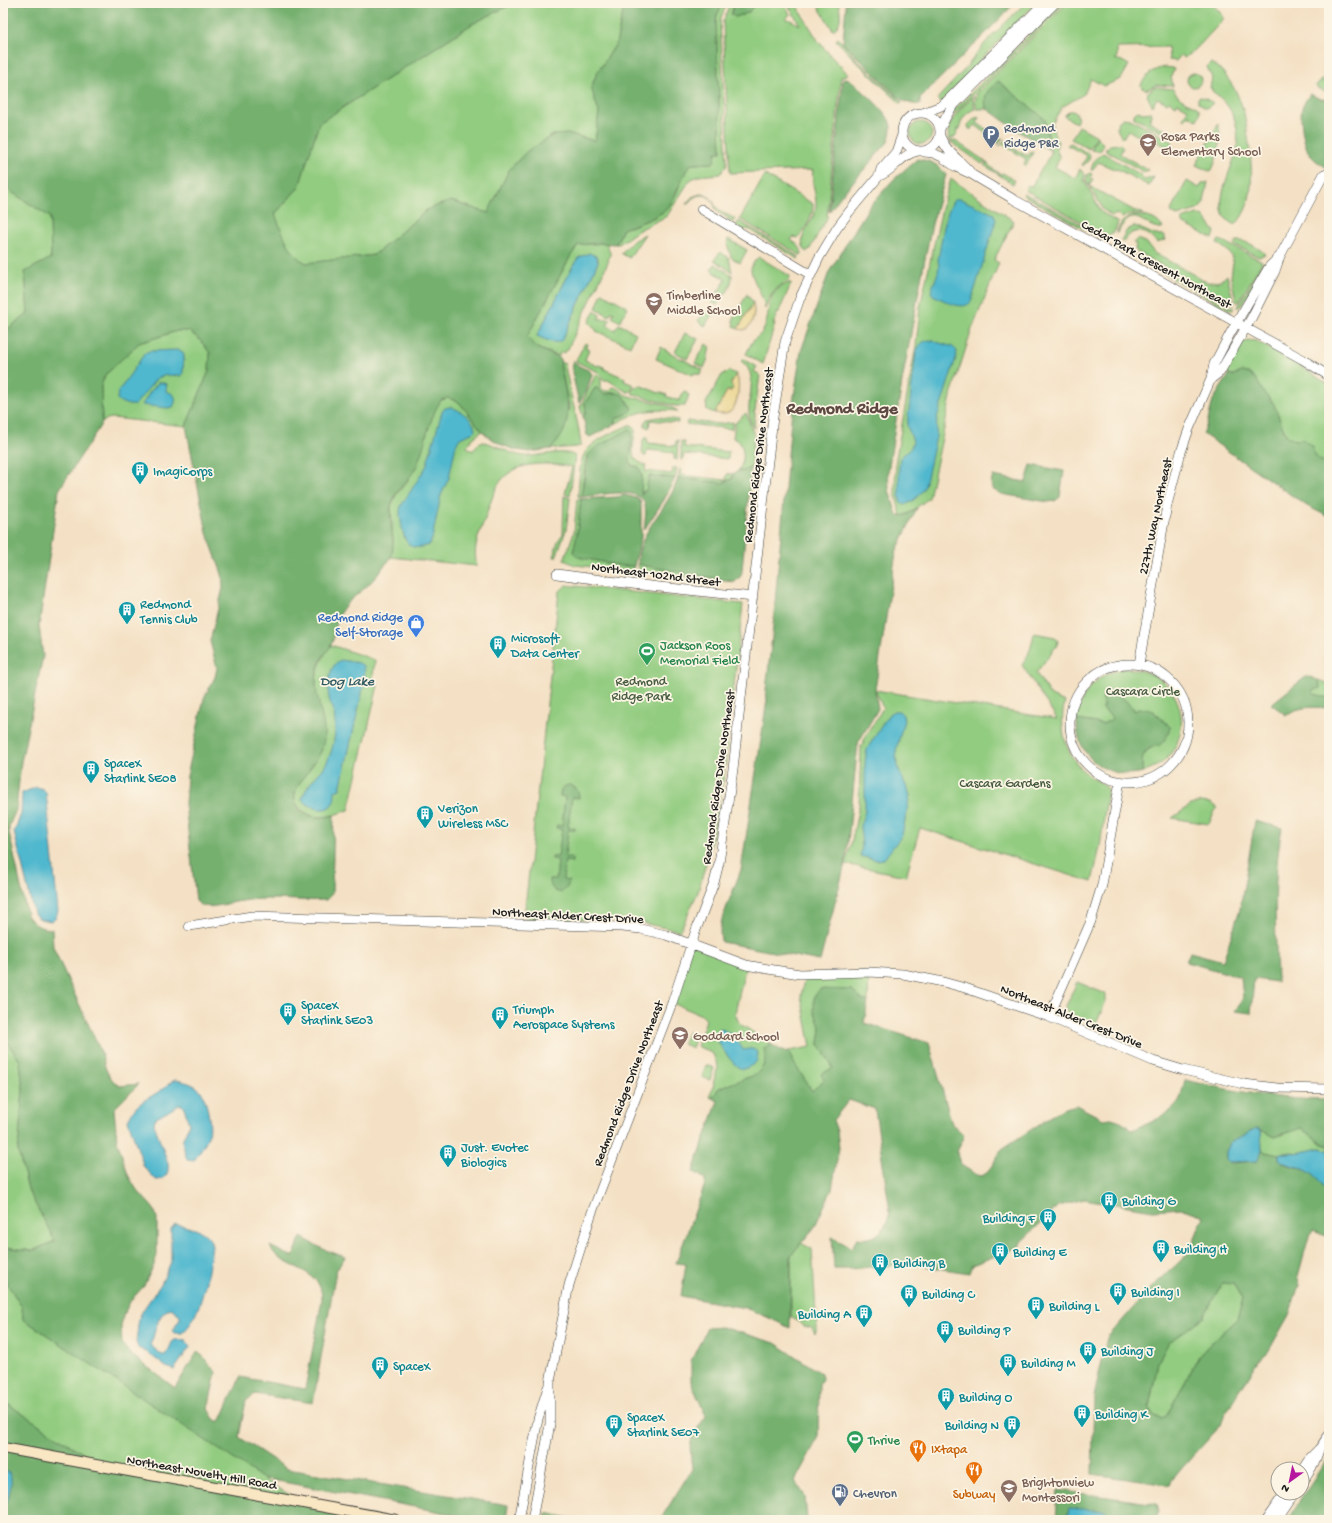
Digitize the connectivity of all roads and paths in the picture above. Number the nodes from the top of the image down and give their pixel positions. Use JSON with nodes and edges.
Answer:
{"nodes":[{"id":1,"x":1044,"y":3,"type":"edge"},
{"id":2,"x":1055,"y":3,"type":"edge"},
{"id":3,"x":923,"y":113,"type":"junction"},
{"id":4,"x":940,"y":132,"type":"junction"},
{"id":5,"x":902,"y":135,"type":"junction"},
{"id":6,"x":921,"y":151,"type":"junction"},
{"id":7,"x":971,"y":174,"type":"junction"},
{"id":8,"x":1324,"y":174,"type":"dead end"},
{"id":9,"x":879,"y":176,"type":"junction"},
{"id":10,"x":701,"y":209,"type":"dead end"},
{"id":11,"x":1280,"y":256,"type":"junction"},
{"id":12,"x":810,"y":275,"type":"junction"},
{"id":13,"x":1236,"y":322,"type":"junction"},
{"id":14,"x":1246,"y":328,"type":"junction"},
{"id":15,"x":1329,"y":376,"type":"edge"},
{"id":16,"x":1211,"y":379,"type":"junction"},
{"id":17,"x":557,"y":574,"type":"dead end"},
{"id":18,"x":753,"y":597,"type":"junction"},
{"id":19,"x":1140,"y":664,"type":"junction"},
{"id":20,"x":1120,"y":781,"type":"junction"},
{"id":21,"x":189,"y":926,"type":"dead end"},
{"id":22,"x":691,"y":944,"type":"junction"},
{"id":23,"x":1049,"y":1017,"type":"junction"},
{"id":24,"x":1329,"y":1089,"type":"edge"},
{"id":25,"x":550,"y":1382,"type":"junction"},
{"id":26,"x":1329,"y":1435,"type":"edge"},
{"id":27,"x":3,"y":1448,"type":"edge"},
{"id":28,"x":1320,"y":1449,"type":"junction"},
{"id":29,"x":1307,"y":1461,"type":"edge"},
{"id":30,"x":1310,"y":1470,"type":"edge"},
{"id":31,"x":1279,"y":1501,"type":"edge"},
{"id":32,"x":1290,"y":1501,"type":"edge"},
{"id":33,"x":396,"y":1520,"type":"edge"},
{"id":34,"x":519,"y":1520,"type":"edge"},
{"id":35,"x":532,"y":1520,"type":"edge"},
{"id":36,"x":1266,"y":1520,"type":"edge"},
{"id":37,"x":1277,"y":1520,"type":"edge"}],
"edges":[{"from":1,"to":3,"type":"street","name":"Redmond Ridge Drive Northeast"},
{"from":2,"to":4,"type":"street","name":"Redmond Ridge Drive Northeast"},
{"from":3,"to":4,"type":"street"},
{"from":3,"to":5,"type":"street","name":"Redmond Ridge Drive Northeast"},
{"from":4,"to":6,"type":"street","name":"Redmond Ridge Drive Northeast"},
{"from":4,"to":7,"type":"street","name":"Cedar Park Crescent Northeast"},
{"from":5,"to":6,"type":"street"},
{"from":5,"to":9,"type":"street","name":"Redmond Ridge Drive Northeast"},
{"from":6,"to":7,"type":"street","name":"Cedar Park Crescent Northeast"},
{"from":6,"to":9,"type":"street","name":"Redmond Ridge Drive Northeast"},
{"from":7,"to":13,"type":"street","name":"Cedar Park Crescent Northeast"},
{"from":8,"to":11,"type":"street","name":"227th Way Northeast"},
{"from":9,"to":12,"type":"street","name":"Redmond Ridge Drive Northeast"},
{"from":10,"to":12,"type":"street"},
{"from":11,"to":13,"type":"street","name":"227th Way Northeast"},
{"from":11,"to":14,"type":"street","name":"227th Way Northeast"},
{"from":12,"to":18,"type":"street","name":"Redmond Ridge Drive Northeast"},
{"from":13,"to":14,"type":"street","name":"Cedar Park Crescent Northeast"},
{"from":13,"to":16,"type":"street","name":"227th Way Northeast"},
{"from":14,"to":15,"type":"street","name":"Cedar Park Crescent Northeast"},
{"from":14,"to":16,"type":"street","name":"227th Way Northeast"},
{"from":16,"to":19,"type":"street","name":"227th Way Northeast"},
{"from":17,"to":18,"type":"street","name":"Northeast 102nd Street"},
{"from":18,"to":22,"type":"street","name":"Redmond Ridge Drive Northeast"},
{"from":19,"to":20,"type":"street"},
{"from":19,"to":20,"type":"street"},
{"from":20,"to":23,"type":"street"},
{"from":21,"to":22,"type":"street","name":"Northeast Alder Crest Drive"},
{"from":22,"to":23,"type":"street","name":"Northeast Alder Crest Drive"},
{"from":22,"to":25,"type":"street","name":"Redmond Ridge Drive Northeast"},
{"from":23,"to":24,"type":"street","name":"Northeast Alder Crest Drive"},
{"from":25,"to":34,"type":"street","name":"Redmond Ridge Drive Northeast"},
{"from":25,"to":35,"type":"street","name":"Redmond Ridge Drive Northeast"},
{"from":26,"to":28,"type":"street"},
{"from":27,"to":33,"type":"main road","name":"Northeast Novelty Hill Road"},
{"from":28,"to":29,"type":"street"},
{"from":28,"to":30,"type":"street"},
{"from":31,"to":36,"type":"street"},
{"from":32,"to":37,"type":"street"}]}
